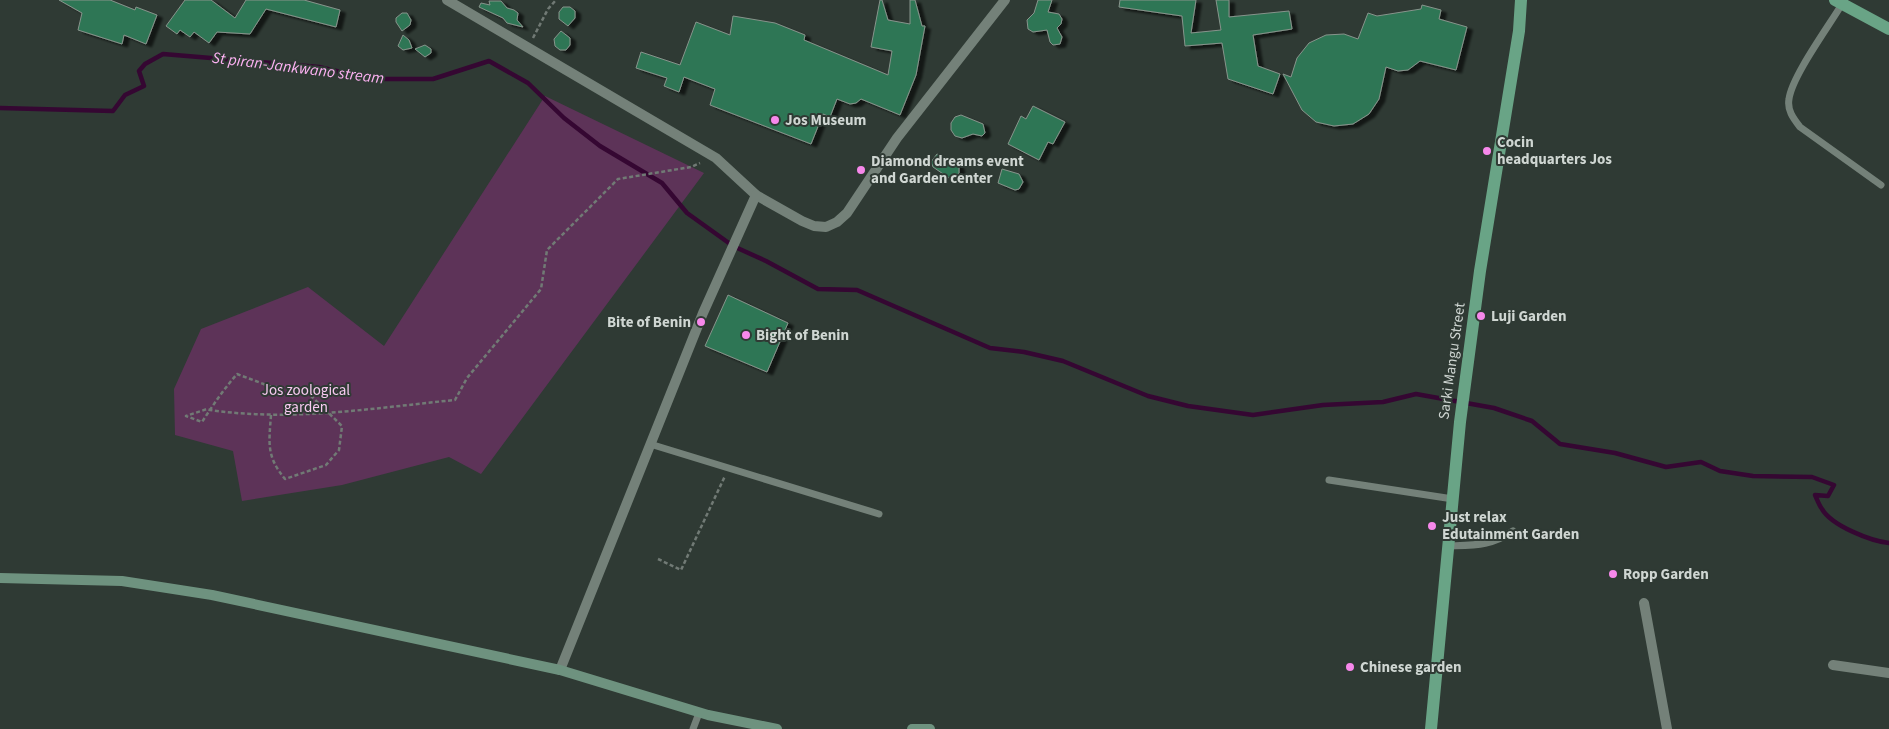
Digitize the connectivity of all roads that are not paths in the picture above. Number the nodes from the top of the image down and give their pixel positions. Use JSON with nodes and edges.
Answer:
{"nodes":[{"id":1,"x":447,"y":0,"type":"edge"},
{"id":2,"x":1005,"y":0,"type":"edge"},
{"id":3,"x":1521,"y":0,"type":"edge"},
{"id":4,"x":1838,"y":2,"type":"edge"},
{"id":5,"x":1889,"y":29,"type":"edge"},
{"id":6,"x":1881,"y":185,"type":"dead end"},
{"id":7,"x":756,"y":195,"type":"junction"},
{"id":8,"x":650,"y":444,"type":"junction"},
{"id":9,"x":1329,"y":480,"type":"dead end"},
{"id":10,"x":1453,"y":499,"type":"junction"},
{"id":11,"x":879,"y":514,"type":"dead end"},
{"id":12,"x":1514,"y":532,"type":"dead end"},
{"id":13,"x":1448,"y":546,"type":"junction"},
{"id":14,"x":0,"y":578,"type":"edge"},
{"id":15,"x":1644,"y":603,"type":"dead end"},
{"id":16,"x":1833,"y":665,"type":"dead end"},
{"id":17,"x":560,"y":670,"type":"junction"},
{"id":18,"x":1889,"y":673,"type":"edge"},
{"id":19,"x":699,"y":713,"type":"junction"},
{"id":20,"x":693,"y":729,"type":"edge"},
{"id":21,"x":777,"y":729,"type":"edge"},
{"id":22,"x":912,"y":729,"type":"edge"},
{"id":23,"x":930,"y":729,"type":"edge"},
{"id":24,"x":1431,"y":729,"type":"edge"},
{"id":25,"x":1667,"y":729,"type":"edge"}],
"edges":[{"from":1,"to":7,"type":"street"},
{"from":2,"to":7,"type":"street"},
{"from":3,"to":10,"type":"main road","name":"Sarki Mangu Street"},
{"from":4,"to":5,"type":"main road"},
{"from":4,"to":6,"type":"lane"},
{"from":7,"to":8,"type":"street"},
{"from":8,"to":11,"type":"lane"},
{"from":8,"to":17,"type":"street"},
{"from":9,"to":10,"type":"lane"},
{"from":10,"to":13,"type":"main road","name":"Sarki Mangu Street"},
{"from":12,"to":13,"type":"lane"},
{"from":13,"to":24,"type":"main road","name":"Sarki Mangu Street"},
{"from":14,"to":17,"type":"street"},
{"from":15,"to":25,"type":"street"},
{"from":16,"to":18,"type":"street"},
{"from":17,"to":19,"type":"street"},
{"from":19,"to":20,"type":"lane"},
{"from":19,"to":21,"type":"street"},
{"from":22,"to":23,"type":"street"}]}
